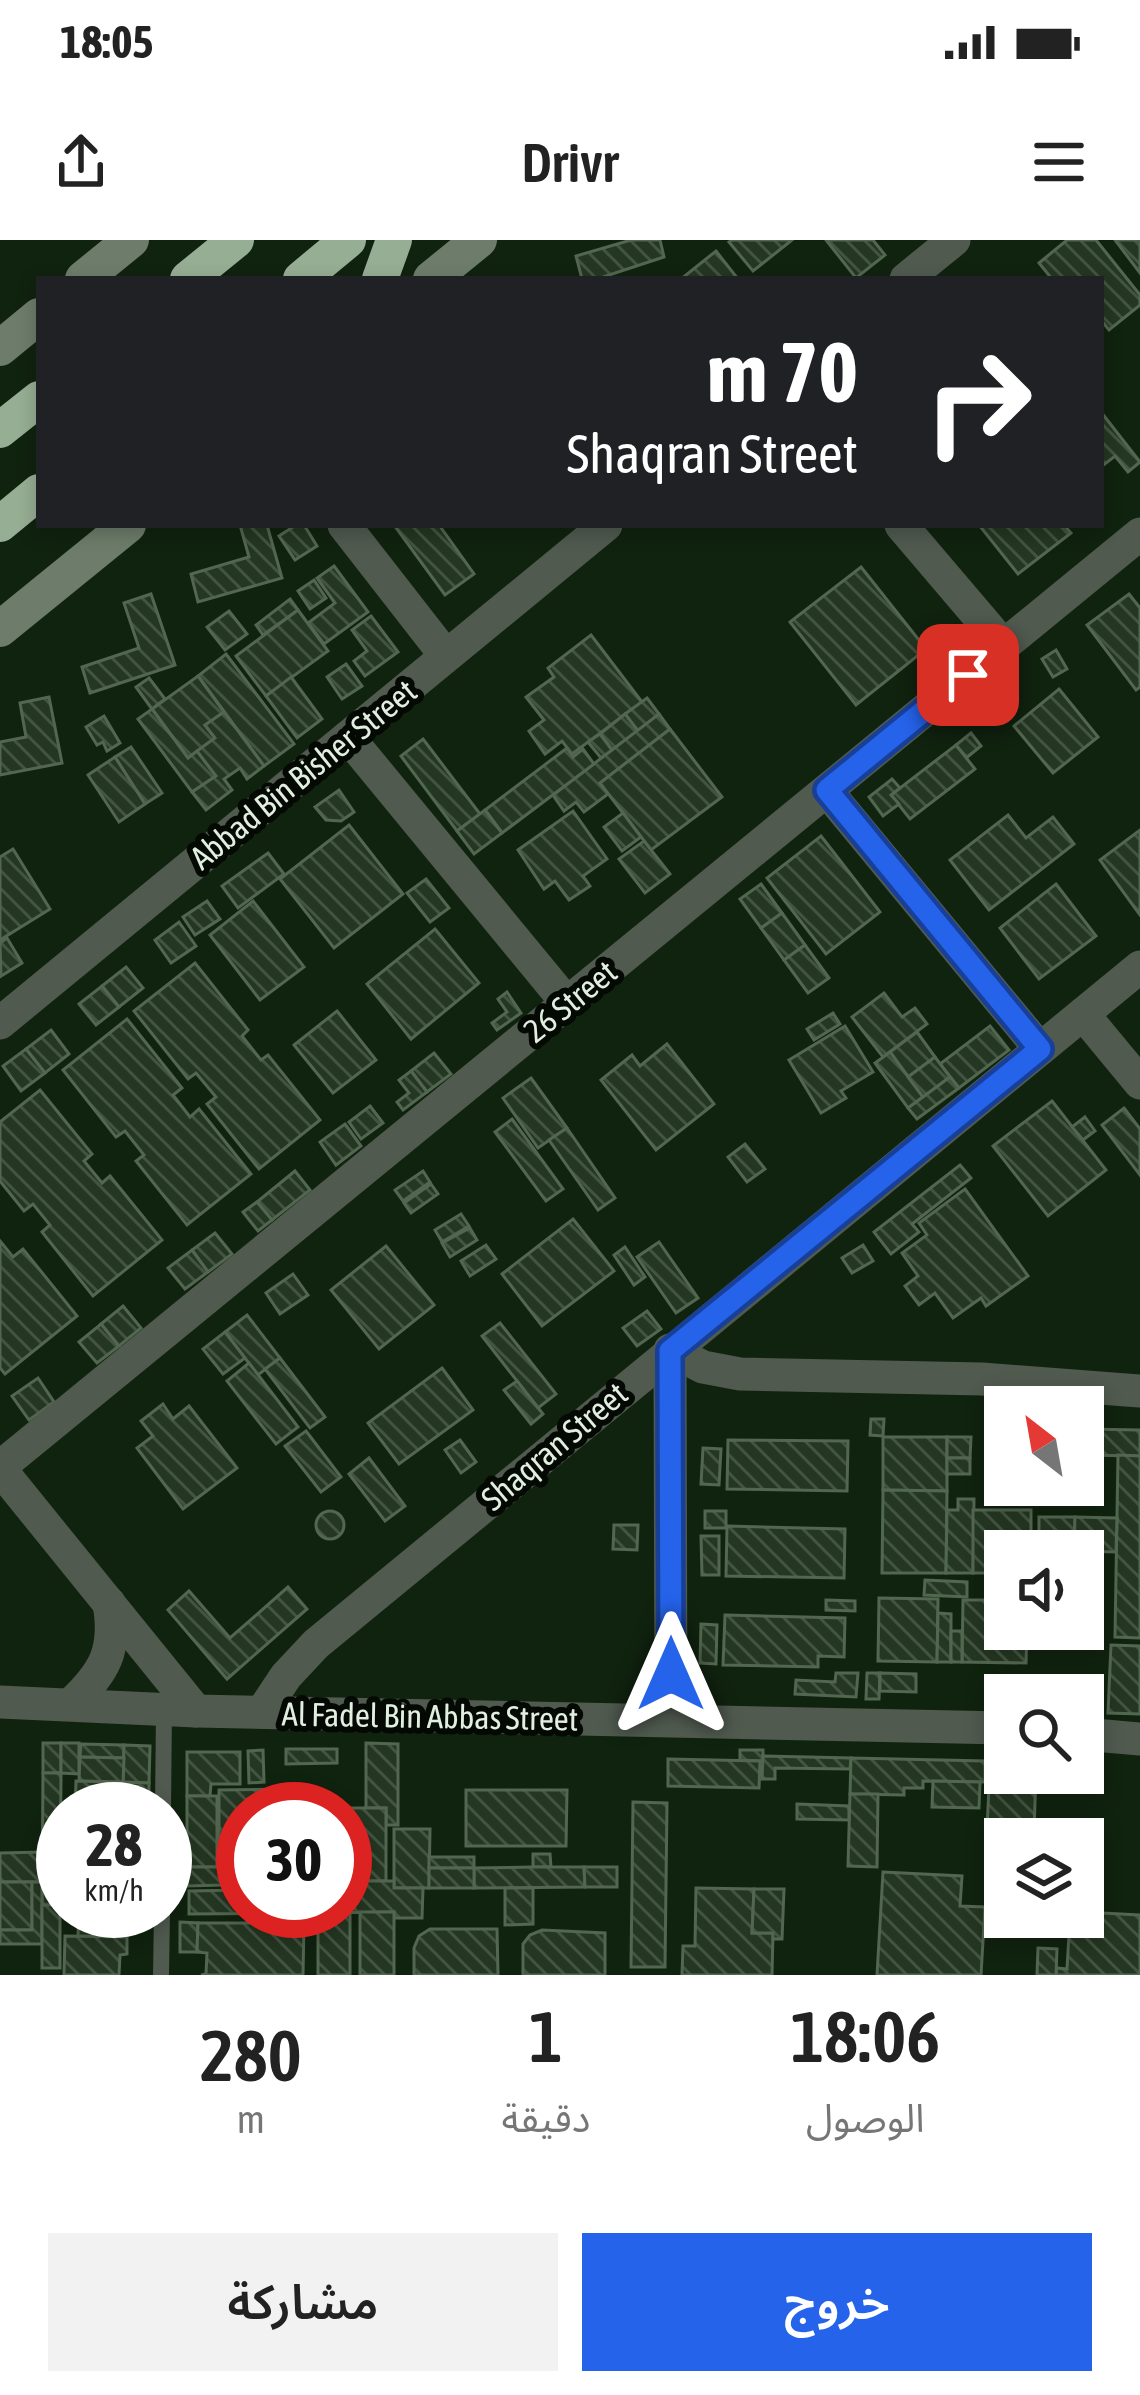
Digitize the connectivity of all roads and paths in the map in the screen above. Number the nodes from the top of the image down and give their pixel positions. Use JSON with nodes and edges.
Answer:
{"nodes":[{"id":1,"x":131,"y":240,"type":"edge"},
{"id":2,"x":236,"y":240,"type":"edge"},
{"id":3,"x":348,"y":240,"type":"edge"},
{"id":4,"x":394,"y":240,"type":"edge"},
{"id":5,"x":479,"y":240,"type":"edge"},
{"id":6,"x":954,"y":240,"type":"edge"},
{"id":7,"x":87,"y":276,"type":"edge"},
{"id":8,"x":192,"y":276,"type":"edge"},
{"id":9,"x":305,"y":276,"type":"edge"},
{"id":10,"x":381,"y":276,"type":"edge"},
{"id":11,"x":435,"y":276,"type":"edge"},
{"id":12,"x":910,"y":276,"type":"edge"},
{"id":13,"x":36,"y":318,"type":"edge"},
{"id":14,"x":0,"y":348,"type":"edge"},
{"id":15,"x":36,"y":401,"type":"edge"},
{"id":16,"x":0,"y":430,"type":"edge"},
{"id":17,"x":36,"y":494,"type":"edge"},
{"id":18,"x":0,"y":524,"type":"edge"},
{"id":19,"x":124,"y":528,"type":"edge"},
{"id":20,"x":346,"y":528,"type":"edge"},
{"id":21,"x":602,"y":528,"type":"edge"},
{"id":22,"x":904,"y":528,"type":"edge"},
{"id":23,"x":1140,"y":534,"type":"edge"},
{"id":24,"x":0,"y":629,"type":"edge"},
{"id":25,"x":1004,"y":646,"type":"junction"},
{"id":26,"x":446,"y":656,"type":"junction"},
{"id":27,"x":347,"y":736,"type":"junction"},
{"id":28,"x":827,"y":790,"type":"junction"},
{"id":29,"x":1140,"y":967,"type":"edge"},
{"id":30,"x":567,"y":1003,"type":"junction"},
{"id":31,"x":1083,"y":1014,"type":"junction"},
{"id":32,"x":0,"y":1023,"type":"edge"},
{"id":33,"x":1040,"y":1049,"type":"junction"},
{"id":34,"x":1140,"y":1083,"type":"edge"},
{"id":35,"x":670,"y":1351,"type":"junction"},
{"id":36,"x":1140,"y":1391,"type":"edge"},
{"id":37,"x":0,"y":1468,"type":"edge"},
{"id":38,"x":109,"y":1601,"type":"junction"},
{"id":39,"x":0,"y":1702,"type":"edge"},
{"id":40,"x":71,"y":1704,"type":"junction"},
{"id":41,"x":180,"y":1710,"type":"junction"},
{"id":42,"x":262,"y":1712,"type":"junction"},
{"id":43,"x":671,"y":1720,"type":"junction"},
{"id":44,"x":984,"y":1727,"type":"edge"},
{"id":45,"x":1104,"y":1736,"type":"edge"},
{"id":46,"x":1140,"y":1739,"type":"edge"},
{"id":47,"x":168,"y":1782,"type":"edge"},
{"id":48,"x":162,"y":1938,"type":"edge"},
{"id":49,"x":161,"y":1975,"type":"edge"}],
"edges":[{"from":1,"to":7,"type":"street"},
{"from":2,"to":8,"type":"highway"},
{"from":3,"to":9,"type":"highway"},
{"from":4,"to":10,"type":"highway"},
{"from":5,"to":11,"type":"street"},
{"from":6,"to":12,"type":"street"},
{"from":13,"to":14,"type":"street"},
{"from":15,"to":16,"type":"highway"},
{"from":17,"to":18,"type":"highway"},
{"from":19,"to":24,"type":"street"},
{"from":20,"to":26,"type":"street"},
{"from":21,"to":26,"type":"street","name":"Abbad Bin Bisher Street"},
{"from":22,"to":25,"type":"street"},
{"from":23,"to":25,"type":"street","name":"26 Street"},
{"from":25,"to":28,"type":"street","name":"26 Street"},
{"from":26,"to":27,"type":"street","name":"Abbad Bin Bisher Street"},
{"from":27,"to":30,"type":"street"},
{"from":27,"to":32,"type":"street","name":"Abbad Bin Bisher Street"},
{"from":28,"to":30,"type":"street","name":"26 Street"},
{"from":28,"to":33,"type":"street"},
{"from":29,"to":31,"type":"street","name":"Shaqran Street"},
{"from":30,"to":37,"type":"street","name":"26 Street"},
{"from":31,"to":33,"type":"street","name":"Shaqran Street"},
{"from":31,"to":34,"type":"street"},
{"from":33,"to":35,"type":"street","name":"Shaqran Street"},
{"from":35,"to":36,"type":"street"},
{"from":35,"to":42,"type":"street","name":"Shaqran Street"},
{"from":35,"to":43,"type":"street"},
{"from":37,"to":38,"type":"street"},
{"from":38,"to":40,"type":"street"},
{"from":38,"to":41,"type":"street"},
{"from":39,"to":40,"type":"street","name":"Al Fadel Bin Abbas Street"},
{"from":40,"to":41,"type":"street","name":"Al Fadel Bin Abbas Street"},
{"from":41,"to":42,"type":"street","name":"Al Fadel Bin Abbas Street"},
{"from":41,"to":47,"type":"lane"},
{"from":42,"to":43,"type":"street","name":"Al Fadel Bin Abbas Street"},
{"from":43,"to":44,"type":"street","name":"Al Fadel Bin Abbas Street"},
{"from":45,"to":46,"type":"street"},
{"from":48,"to":49,"type":"lane"}]}
